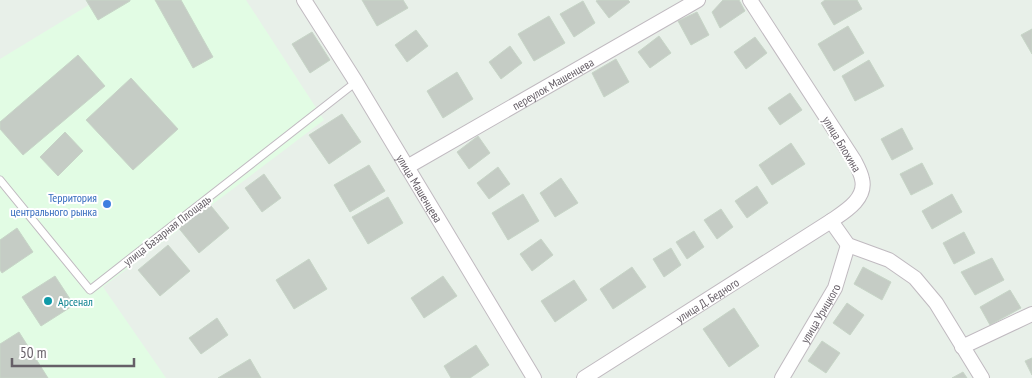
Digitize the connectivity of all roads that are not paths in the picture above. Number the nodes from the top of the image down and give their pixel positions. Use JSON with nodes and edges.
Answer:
{"nodes":[{"id":1,"x":304,"y":0,"type":"edge"},
{"id":2,"x":698,"y":0,"type":"edge"},
{"id":3,"x":750,"y":0,"type":"edge"},
{"id":4,"x":356,"y":82,"type":"junction"},
{"id":5,"x":407,"y":167,"type":"junction"},
{"id":6,"x":0,"y":180,"type":"edge"},
{"id":7,"x":831,"y":221,"type":"junction"},
{"id":8,"x":848,"y":245,"type":"junction"},
{"id":9,"x":1032,"y":314,"type":"edge"},
{"id":10,"x":962,"y":347,"type":"junction"},
{"id":11,"x":534,"y":378,"type":"edge"},
{"id":12,"x":584,"y":378,"type":"edge"},
{"id":13,"x":782,"y":378,"type":"edge"},
{"id":14,"x":982,"y":378,"type":"edge"}],
"edges":[{"from":1,"to":4,"type":"street","name":"улица Машенцева"},
{"from":2,"to":5,"type":"street","name":"переулок Машенцева"},
{"from":3,"to":7,"type":"street","name":"улица Блохина"},
{"from":4,"to":5,"type":"street","name":"улица Машенцева"},
{"from":4,"to":6,"type":"lane","name":"улица Базарная Площадь"},
{"from":5,"to":11,"type":"street","name":"улица Машенцева"},
{"from":7,"to":8,"type":"street"},
{"from":7,"to":12,"type":"street","name":"улица Д. Бедного"},
{"from":8,"to":10,"type":"street"},
{"from":8,"to":13,"type":"street","name":"улица Урицкого"},
{"from":9,"to":10,"type":"street"},
{"from":10,"to":14,"type":"street"}]}
